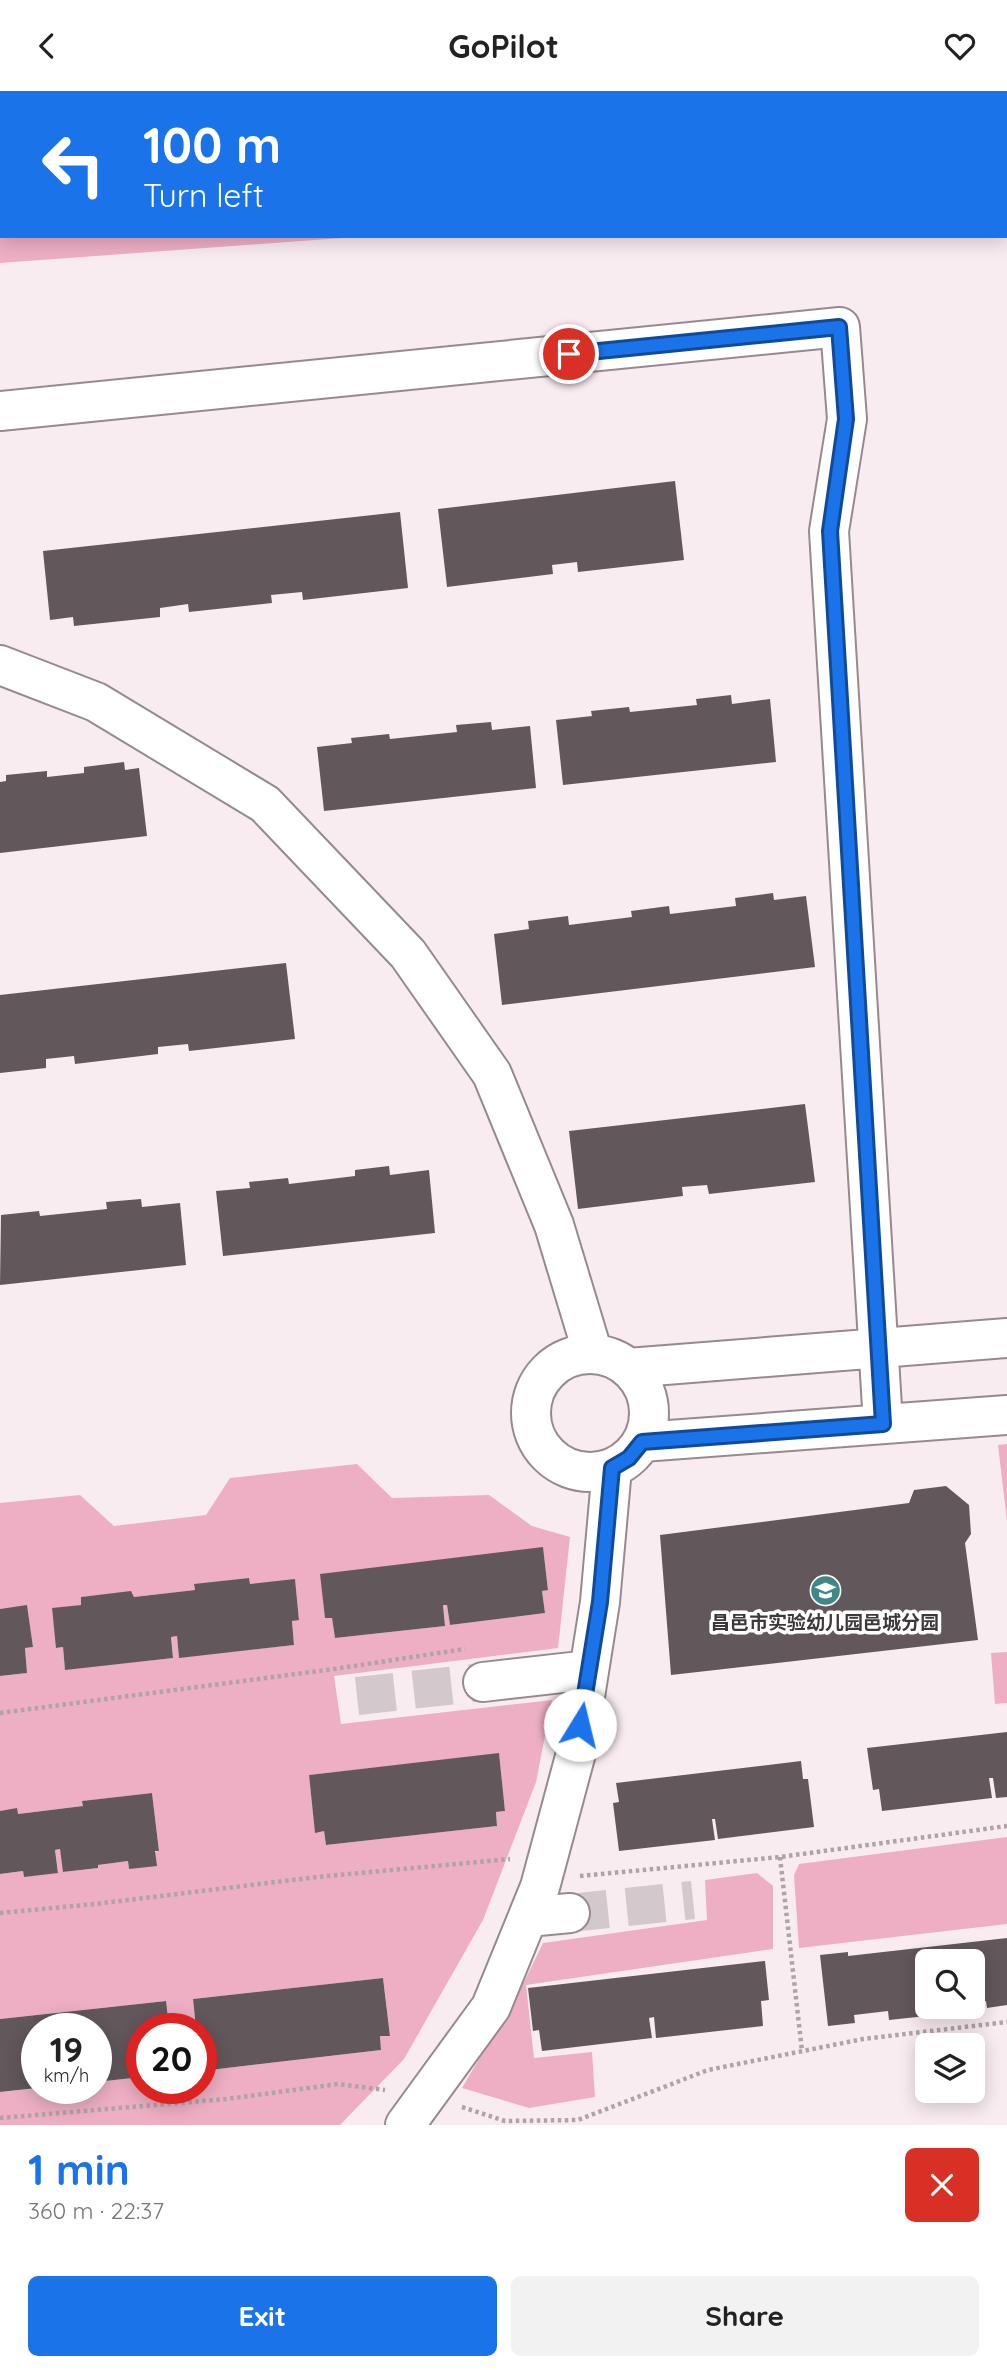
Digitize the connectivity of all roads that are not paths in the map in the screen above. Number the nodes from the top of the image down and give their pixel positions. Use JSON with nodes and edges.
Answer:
{"nodes":[{"id":1,"x":0,"y":411,"type":"edge"},
{"id":2,"x":0,"y":665,"type":"edge"},
{"id":3,"x":1007,"y":1338,"type":"edge"},
{"id":4,"x":879,"y":1348,"type":"junction"},
{"id":5,"x":593,"y":1354,"type":"junction"},
{"id":6,"x":628,"y":1368,"type":"junction"},
{"id":7,"x":1007,"y":1415,"type":"edge"},
{"id":8,"x":883,"y":1424,"type":"junction"},
{"id":9,"x":642,"y":1442,"type":"junction"},
{"id":10,"x":612,"y":1468,"type":"junction"},
{"id":11,"x":481,"y":1665,"type":"tunnel mouth"},
{"id":12,"x":589,"y":1670,"type":"junction"},
{"id":13,"x":570,"y":1913,"type":"tunnel mouth"},
{"id":14,"x":528,"y":1917,"type":"junction"},
{"id":15,"x":415,"y":2110,"type":"edge"}],
"edges":[{"from":1,"to":4,"type":"lane"},
{"from":2,"to":5,"type":"lane"},
{"from":3,"to":4,"type":"lane"},
{"from":4,"to":6,"type":"lane"},
{"from":4,"to":8,"type":"lane"},
{"from":5,"to":6,"type":"lane"},
{"from":5,"to":10,"type":"lane"},
{"from":6,"to":9,"type":"lane"},
{"from":7,"to":8,"type":"lane"},
{"from":8,"to":9,"type":"lane"},
{"from":9,"to":10,"type":"lane"},
{"from":10,"to":12,"type":"lane"},
{"from":11,"to":12,"type":"lane"},
{"from":12,"to":14,"type":"lane"},
{"from":13,"to":14,"type":"lane"},
{"from":14,"to":15,"type":"lane"}]}
